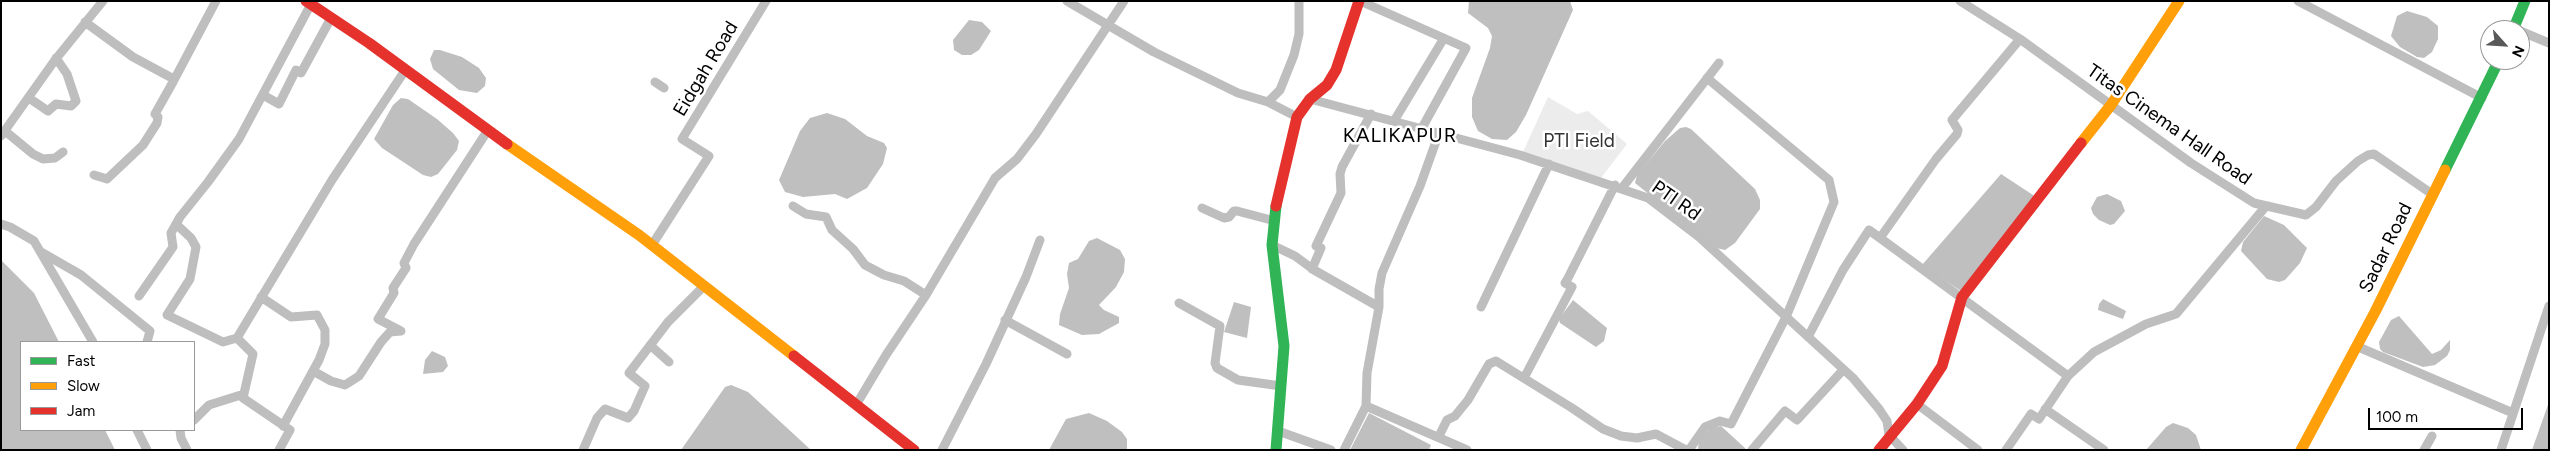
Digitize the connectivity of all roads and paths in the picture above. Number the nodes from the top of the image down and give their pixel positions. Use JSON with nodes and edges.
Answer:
{"nodes":[{"id":1,"x":103,"y":1,"type":"edge"},
{"id":2,"x":216,"y":1,"type":"edge"},
{"id":3,"x":766,"y":1,"type":"edge"},
{"id":4,"x":1067,"y":1,"type":"edge"},
{"id":5,"x":1124,"y":1,"type":"edge"},
{"id":6,"x":1299,"y":1,"type":"edge"},
{"id":7,"x":1360,"y":1,"type":"edge"},
{"id":8,"x":1960,"y":1,"type":"edge"},
{"id":9,"x":2179,"y":1,"type":"edge"},
{"id":10,"x":2298,"y":1,"type":"edge"},
{"id":11,"x":2525,"y":1,"type":"edge"},
{"id":12,"x":309,"y":3,"type":"edge"},
{"id":13,"x":331,"y":18,"type":"junction"},
{"id":14,"x":2519,"y":20,"type":"edge"},
{"id":15,"x":85,"y":22,"type":"junction"},
{"id":16,"x":1108,"y":25,"type":"junction"},
{"id":17,"x":2530,"y":36,"type":"edge"},
{"id":18,"x":1444,"y":38,"type":"junction"},
{"id":19,"x":2020,"y":39,"type":"junction"},
{"id":20,"x":2549,"y":43,"type":"edge"},
{"id":21,"x":56,"y":58,"type":"junction"},
{"id":22,"x":1719,"y":63,"type":"dead end"},
{"id":23,"x":406,"y":69,"type":"junction"},
{"id":24,"x":2495,"y":70,"type":"edge"},
{"id":25,"x":1707,"y":78,"type":"junction"},
{"id":26,"x":173,"y":82,"type":"junction"},
{"id":27,"x":655,"y":82,"type":"dead end"},
{"id":28,"x":664,"y":88,"type":"dead end"},
{"id":29,"x":263,"y":95,"type":"junction"},
{"id":30,"x":28,"y":98,"type":"junction"},
{"id":31,"x":2482,"y":98,"type":"junction"},
{"id":32,"x":1310,"y":99,"type":"junction"},
{"id":33,"x":1268,"y":102,"type":"junction"},
{"id":34,"x":2111,"y":106,"type":"junction"},
{"id":35,"x":1371,"y":114,"type":"junction"},
{"id":36,"x":1297,"y":117,"type":"junction"},
{"id":37,"x":1394,"y":121,"type":"junction"},
{"id":38,"x":1422,"y":128,"type":"junction"},
{"id":39,"x":488,"y":130,"type":"junction"},
{"id":40,"x":1440,"y":132,"type":"junction"},
{"id":41,"x":3,"y":133,"type":"edge"},
{"id":42,"x":63,"y":152,"type":"dead end"},
{"id":43,"x":1549,"y":164,"type":"junction"},
{"id":44,"x":94,"y":174,"type":"dead end"},
{"id":45,"x":1618,"y":186,"type":"junction"},
{"id":46,"x":2432,"y":194,"type":"junction"},
{"id":47,"x":794,"y":206,"type":"dead end"},
{"id":48,"x":2266,"y":206,"type":"junction"},
{"id":49,"x":1202,"y":208,"type":"dead end"},
{"id":50,"x":1275,"y":221,"type":"junction"},
{"id":51,"x":1,"y":224,"type":"edge"},
{"id":52,"x":176,"y":224,"type":"junction"},
{"id":53,"x":1880,"y":238,"type":"junction"},
{"id":54,"x":1040,"y":240,"type":"dead end"},
{"id":55,"x":652,"y":245,"type":"junction"},
{"id":56,"x":1272,"y":245,"type":"junction"},
{"id":57,"x":40,"y":252,"type":"junction"},
{"id":58,"x":1312,"y":269,"type":"junction"},
{"id":59,"x":704,"y":286,"type":"junction"},
{"id":60,"x":926,"y":295,"type":"junction"},
{"id":61,"x":139,"y":296,"type":"dead end"},
{"id":62,"x":261,"y":297,"type":"junction"},
{"id":63,"x":1962,"y":297,"type":"junction"},
{"id":64,"x":1179,"y":303,"type":"dead end"},
{"id":65,"x":2549,"y":306,"type":"edge"},
{"id":66,"x":1379,"y":307,"type":"junction"},
{"id":67,"x":1481,"y":307,"type":"dead end"},
{"id":68,"x":1786,"y":317,"type":"junction"},
{"id":69,"x":1005,"y":320,"type":"junction"},
{"id":70,"x":1808,"y":337,"type":"junction"},
{"id":71,"x":237,"y":338,"type":"junction"},
{"id":72,"x":92,"y":341,"type":"edge"},
{"id":73,"x":147,"y":341,"type":"edge"},
{"id":74,"x":650,"y":345,"type":"junction"},
{"id":75,"x":2356,"y":346,"type":"junction"},
{"id":76,"x":1067,"y":354,"type":"dead end"},
{"id":77,"x":669,"y":362,"type":"dead end"},
{"id":78,"x":1843,"y":370,"type":"junction"},
{"id":79,"x":313,"y":371,"type":"junction"},
{"id":80,"x":2068,"y":376,"type":"junction"},
{"id":81,"x":1524,"y":378,"type":"junction"},
{"id":82,"x":1282,"y":386,"type":"junction"},
{"id":83,"x":244,"y":394,"type":"junction"},
{"id":84,"x":1917,"y":404,"type":"junction"},
{"id":85,"x":856,"y":405,"type":"junction"},
{"id":86,"x":1366,"y":406,"type":"junction"},
{"id":87,"x":2045,"y":409,"type":"junction"},
{"id":88,"x":2513,"y":413,"type":"junction"},
{"id":89,"x":195,"y":419,"type":"edge"},
{"id":90,"x":283,"y":426,"type":"junction"},
{"id":91,"x":137,"y":431,"type":"edge"},
{"id":92,"x":180,"y":431,"type":"edge"},
{"id":93,"x":1278,"y":431,"type":"junction"},
{"id":94,"x":1439,"y":436,"type":"junction"},
{"id":95,"x":1889,"y":436,"type":"junction"},
{"id":96,"x":2432,"y":436,"type":"dead end"},
{"id":97,"x":911,"y":449,"type":"edge"},
{"id":98,"x":146,"y":450,"type":"edge"},
{"id":99,"x":187,"y":450,"type":"edge"},
{"id":100,"x":279,"y":450,"type":"edge"},
{"id":101,"x":583,"y":450,"type":"edge"},
{"id":102,"x":942,"y":450,"type":"edge"},
{"id":103,"x":1276,"y":450,"type":"edge"},
{"id":104,"x":1331,"y":450,"type":"edge"},
{"id":105,"x":1344,"y":450,"type":"edge"},
{"id":106,"x":1467,"y":450,"type":"edge"},
{"id":107,"x":1687,"y":450,"type":"edge"},
{"id":108,"x":1752,"y":450,"type":"edge"},
{"id":109,"x":1880,"y":450,"type":"edge"},
{"id":110,"x":1903,"y":450,"type":"edge"},
{"id":111,"x":1978,"y":450,"type":"edge"},
{"id":112,"x":2006,"y":450,"type":"edge"},
{"id":113,"x":2104,"y":450,"type":"edge"},
{"id":114,"x":2301,"y":450,"type":"edge"},
{"id":115,"x":2424,"y":450,"type":"edge"},
{"id":116,"x":2501,"y":450,"type":"edge"}],
"edges":[{"from":1,"to":15,"type":"street"},
{"from":2,"to":26,"type":"street"},
{"from":3,"to":55,"type":"street","name":"Eidgah Road"},
{"from":4,"to":16,"type":"street"},
{"from":5,"to":16,"type":"street"},
{"from":6,"to":33,"type":"street"},
{"from":7,"to":18,"type":"street"},
{"from":7,"to":32,"type":"street"},
{"from":8,"to":19,"type":"street","name":"Titas Cinema Hall Road"},
{"from":9,"to":34,"type":"street"},
{"from":10,"to":31,"type":"street"},
{"from":11,"to":14,"type":"street"},
{"from":12,"to":13,"type":"street"},
{"from":12,"to":29,"type":"street"},
{"from":13,"to":23,"type":"street"},
{"from":13,"to":29,"type":"street"},
{"from":15,"to":21,"type":"street"},
{"from":15,"to":26,"type":"street"},
{"from":16,"to":33,"type":"street"},
{"from":16,"to":60,"type":"street"},
{"from":17,"to":20,"type":"street"},
{"from":18,"to":37,"type":"street"},
{"from":18,"to":38,"type":"street"},
{"from":19,"to":34,"type":"street","name":"Titas Cinema Hall Road"},
{"from":19,"to":53,"type":"street"},
{"from":21,"to":30,"type":"street"},
{"from":21,"to":30,"type":"street"},
{"from":22,"to":25,"type":"street"},
{"from":23,"to":39,"type":"street"},
{"from":23,"to":62,"type":"street"},
{"from":24,"to":31,"type":"street","name":"Sadar Road"},
{"from":25,"to":45,"type":"street"},
{"from":25,"to":68,"type":"street"},
{"from":26,"to":44,"type":"street"},
{"from":27,"to":28,"type":"street"},
{"from":29,"to":52,"type":"street"},
{"from":30,"to":41,"type":"street"},
{"from":31,"to":46,"type":"street","name":"Sadar Road"},
{"from":32,"to":35,"type":"street","name":"PTI Rd"},
{"from":32,"to":36,"type":"street"},
{"from":33,"to":36,"type":"street"},
{"from":34,"to":48,"type":"street","name":"Titas Cinema Hall Road"},
{"from":34,"to":63,"type":"street"},
{"from":35,"to":37,"type":"street","name":"PTI Rd"},
{"from":35,"to":58,"type":"street"},
{"from":36,"to":50,"type":"street"},
{"from":37,"to":38,"type":"street","name":"PTI Rd"},
{"from":38,"to":40,"type":"street","name":"PTI Rd"},
{"from":39,"to":55,"type":"street"},
{"from":39,"to":79,"type":"street"},
{"from":40,"to":43,"type":"street","name":"PTI Rd"},
{"from":40,"to":66,"type":"street"},
{"from":41,"to":42,"type":"street"},
{"from":43,"to":45,"type":"street","name":"PTI Rd"},
{"from":43,"to":67,"type":"street"},
{"from":45,"to":68,"type":"street","name":"PTI Rd"},
{"from":45,"to":81,"type":"street"},
{"from":46,"to":48,"type":"street","name":"Titas Cinema Hall Road"},
{"from":46,"to":75,"type":"street","name":"Sadar Road"},
{"from":47,"to":60,"type":"street"},
{"from":48,"to":80,"type":"street"},
{"from":49,"to":50,"type":"street"},
{"from":50,"to":56,"type":"street"},
{"from":51,"to":57,"type":"street"},
{"from":52,"to":61,"type":"street"},
{"from":52,"to":71,"type":"street"},
{"from":53,"to":63,"type":"street"},
{"from":53,"to":70,"type":"street"},
{"from":54,"to":69,"type":"street"},
{"from":55,"to":59,"type":"street"},
{"from":56,"to":58,"type":"street"},
{"from":56,"to":82,"type":"street"},
{"from":57,"to":72,"type":"street"},
{"from":57,"to":73,"type":"street"},
{"from":58,"to":66,"type":"street"},
{"from":59,"to":74,"type":"street"},
{"from":59,"to":85,"type":"street"},
{"from":60,"to":85,"type":"street"},
{"from":62,"to":71,"type":"street"},
{"from":62,"to":79,"type":"street"},
{"from":63,"to":80,"type":"street"},
{"from":63,"to":84,"type":"street"},
{"from":64,"to":82,"type":"street"},
{"from":65,"to":88,"type":"street"},
{"from":66,"to":86,"type":"street"},
{"from":68,"to":70,"type":"street","name":"PTI Rd"},
{"from":68,"to":107,"type":"street"},
{"from":69,"to":76,"type":"street"},
{"from":69,"to":102,"type":"street"},
{"from":70,"to":78,"type":"street","name":"PTI Rd"},
{"from":71,"to":83,"type":"street"},
{"from":74,"to":77,"type":"street"},
{"from":74,"to":101,"type":"street"},
{"from":75,"to":88,"type":"street"},
{"from":75,"to":114,"type":"street","name":"Sadar Road"},
{"from":78,"to":95,"type":"street","name":"PTI Rd"},
{"from":78,"to":108,"type":"street"},
{"from":79,"to":90,"type":"street"},
{"from":80,"to":87,"type":"street"},
{"from":81,"to":94,"type":"street"},
{"from":81,"to":107,"type":"street"},
{"from":82,"to":93,"type":"street"},
{"from":83,"to":89,"type":"street"},
{"from":83,"to":90,"type":"street"},
{"from":84,"to":95,"type":"street"},
{"from":84,"to":111,"type":"street"},
{"from":85,"to":97,"type":"street"},
{"from":86,"to":94,"type":"street"},
{"from":86,"to":105,"type":"street"},
{"from":87,"to":112,"type":"street"},
{"from":87,"to":113,"type":"street"},
{"from":88,"to":116,"type":"street"},
{"from":90,"to":100,"type":"street"},
{"from":91,"to":98,"type":"street"},
{"from":92,"to":99,"type":"street"},
{"from":93,"to":103,"type":"street"},
{"from":93,"to":104,"type":"street"},
{"from":94,"to":106,"type":"street"},
{"from":95,"to":109,"type":"street"},
{"from":95,"to":110,"type":"street"},
{"from":96,"to":115,"type":"street"}]}
